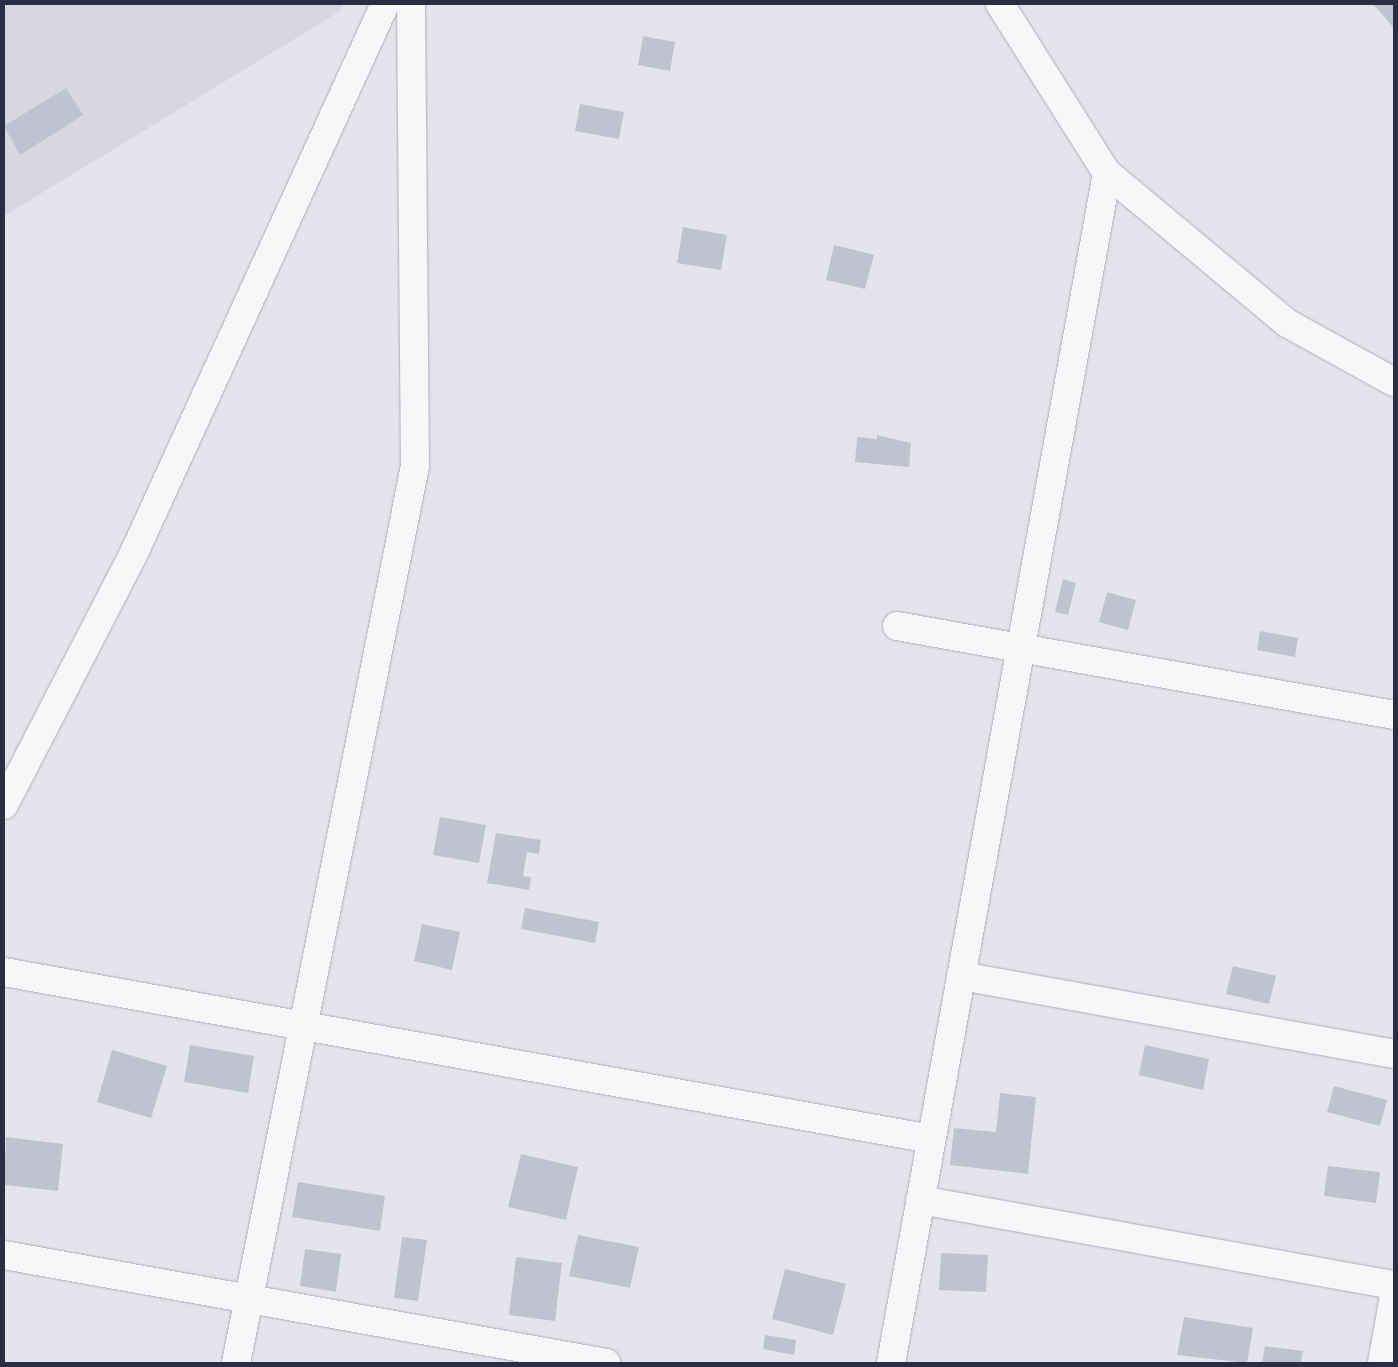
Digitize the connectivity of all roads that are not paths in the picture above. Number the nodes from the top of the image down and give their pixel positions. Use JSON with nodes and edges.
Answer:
{"nodes":[{"id":1,"x":385,"y":4,"type":"edge"},
{"id":2,"x":411,"y":4,"type":"edge"},
{"id":3,"x":1000,"y":4,"type":"edge"},
{"id":4,"x":1107,"y":173,"type":"junction"},
{"id":5,"x":1394,"y":382,"type":"edge"},
{"id":6,"x":897,"y":626,"type":"dead end"},
{"id":7,"x":1021,"y":648,"type":"junction"},
{"id":8,"x":1394,"y":715,"type":"edge"},
{"id":9,"x":4,"y":805,"type":"edge"},
{"id":10,"x":4,"y":972,"type":"edge"},
{"id":11,"x":961,"y":976,"type":"junction"},
{"id":12,"x":303,"y":1026,"type":"junction"},
{"id":13,"x":1394,"y":1054,"type":"edge"},
{"id":14,"x":931,"y":1139,"type":"junction"},
{"id":15,"x":920,"y":1200,"type":"junction"},
{"id":16,"x":4,"y":1255,"type":"edge"},
{"id":17,"x":1394,"y":1286,"type":"edge"},
{"id":18,"x":1394,"y":1296,"type":"edge"},
{"id":19,"x":249,"y":1299,"type":"junction"},
{"id":20,"x":1391,"y":1336,"type":"edge"},
{"id":21,"x":236,"y":1363,"type":"edge"},
{"id":22,"x":606,"y":1363,"type":"edge"},
{"id":23,"x":890,"y":1363,"type":"edge"},
{"id":24,"x":1382,"y":1363,"type":"edge"}],
"edges":[{"from":1,"to":9,"type":"street"},
{"from":2,"to":12,"type":"street"},
{"from":3,"to":4,"type":"street"},
{"from":4,"to":5,"type":"street"},
{"from":4,"to":7,"type":"street"},
{"from":6,"to":7,"type":"street"},
{"from":7,"to":8,"type":"street"},
{"from":7,"to":11,"type":"street"},
{"from":10,"to":12,"type":"street"},
{"from":11,"to":13,"type":"street"},
{"from":11,"to":14,"type":"street"},
{"from":12,"to":14,"type":"street"},
{"from":12,"to":19,"type":"street"},
{"from":14,"to":15,"type":"street"},
{"from":15,"to":17,"type":"street"},
{"from":15,"to":23,"type":"street"},
{"from":16,"to":19,"type":"street"},
{"from":18,"to":20,"type":"street"},
{"from":19,"to":21,"type":"street"},
{"from":19,"to":22,"type":"street"},
{"from":20,"to":24,"type":"street"}]}
